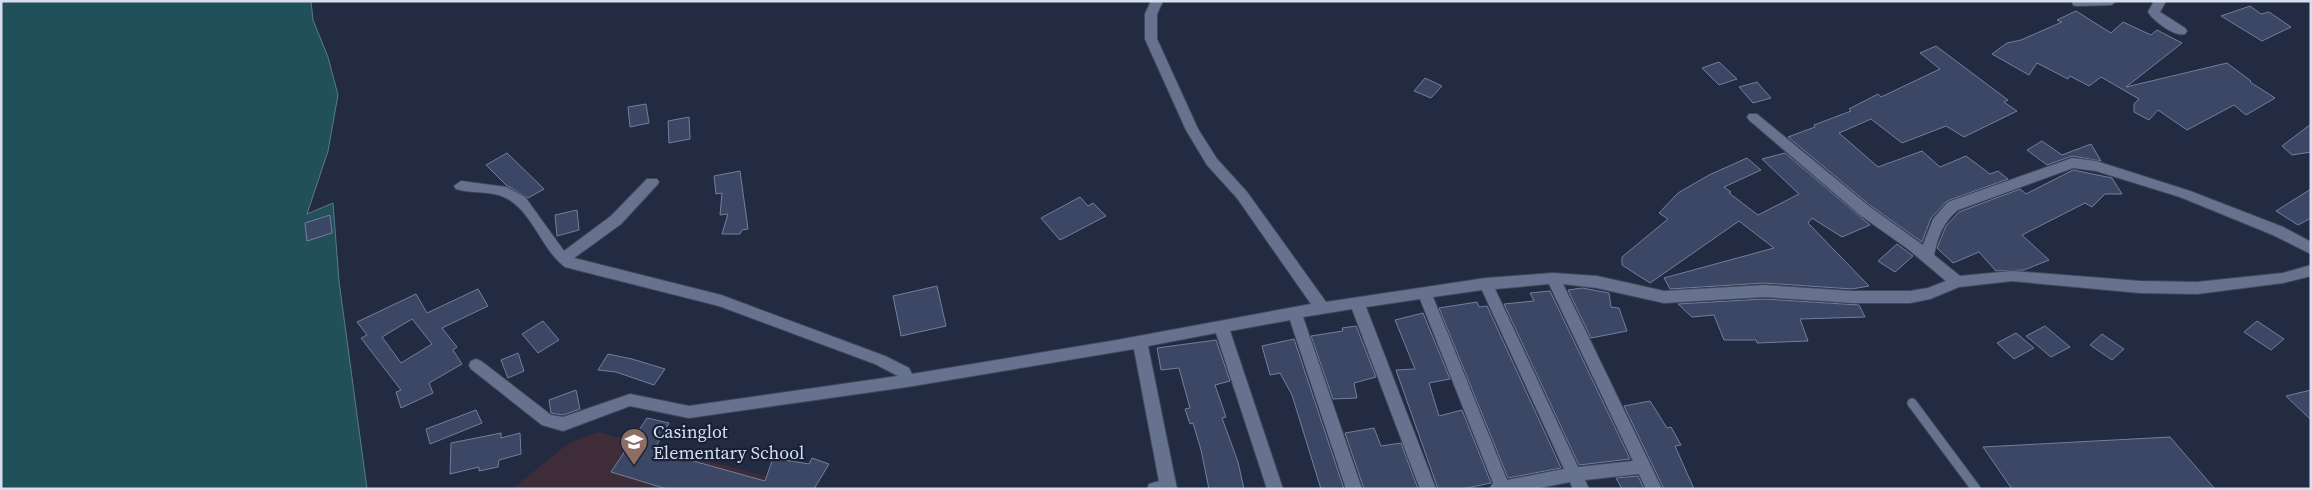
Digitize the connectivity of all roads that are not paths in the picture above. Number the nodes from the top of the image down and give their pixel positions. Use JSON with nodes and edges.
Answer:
{"nodes":[{"id":1,"x":1157,"y":1,"type":"edge"},
{"id":2,"x":2111,"y":1,"type":"edge"},
{"id":3,"x":2160,"y":1,"type":"edge"},
{"id":4,"x":2077,"y":2,"type":"edge"},
{"id":5,"x":2181,"y":31,"type":"dead end"},
{"id":6,"x":1753,"y":117,"type":"dead end"},
{"id":7,"x":652,"y":182,"type":"dead end"},
{"id":8,"x":461,"y":186,"type":"dead end"},
{"id":9,"x":2311,"y":249,"type":"edge"},
{"id":10,"x":1927,"y":256,"type":"junction"},
{"id":11,"x":563,"y":259,"type":"junction"},
{"id":12,"x":2311,"y":270,"type":"edge"},
{"id":13,"x":1552,"y":278,"type":"junction"},
{"id":14,"x":1957,"y":282,"type":"junction"},
{"id":15,"x":1486,"y":284,"type":"junction"},
{"id":16,"x":1425,"y":294,"type":"junction"},
{"id":17,"x":1357,"y":303,"type":"junction"},
{"id":18,"x":1322,"y":308,"type":"junction"},
{"id":19,"x":1295,"y":314,"type":"junction"},
{"id":20,"x":1221,"y":326,"type":"junction"},
{"id":21,"x":1140,"y":342,"type":"junction"},
{"id":22,"x":476,"y":365,"type":"dead end"},
{"id":23,"x":907,"y":381,"type":"junction"},
{"id":24,"x":1912,"y":403,"type":"dead end"},
{"id":25,"x":1643,"y":467,"type":"junction"},
{"id":26,"x":1577,"y":482,"type":"edge"},
{"id":27,"x":1164,"y":488,"type":"edge"},
{"id":28,"x":1501,"y":488,"type":"edge"},
{"id":29,"x":1275,"y":489,"type":"edge"},
{"id":30,"x":1354,"y":489,"type":"edge"},
{"id":31,"x":1428,"y":489,"type":"edge"},
{"id":32,"x":1654,"y":489,"type":"edge"},
{"id":33,"x":1976,"y":489,"type":"edge"}],
"edges":[{"from":1,"to":18,"type":"street"},
{"from":2,"to":4,"type":"street"},
{"from":3,"to":5,"type":"street"},
{"from":6,"to":10,"type":"street"},
{"from":7,"to":11,"type":"street"},
{"from":8,"to":11,"type":"street"},
{"from":9,"to":10,"type":"street"},
{"from":10,"to":14,"type":"street"},
{"from":11,"to":23,"type":"street"},
{"from":12,"to":14,"type":"street"},
{"from":13,"to":14,"type":"street"},
{"from":13,"to":15,"type":"street"},
{"from":13,"to":25,"type":"street"},
{"from":15,"to":16,"type":"street"},
{"from":15,"to":26,"type":"street"},
{"from":16,"to":17,"type":"street"},
{"from":16,"to":28,"type":"street"},
{"from":17,"to":18,"type":"street"},
{"from":17,"to":31,"type":"street"},
{"from":18,"to":19,"type":"street"},
{"from":19,"to":20,"type":"street"},
{"from":19,"to":30,"type":"street"},
{"from":20,"to":21,"type":"street"},
{"from":20,"to":29,"type":"street"},
{"from":21,"to":23,"type":"street"},
{"from":21,"to":27,"type":"street"},
{"from":22,"to":23,"type":"street"},
{"from":24,"to":33,"type":"lane"},
{"from":25,"to":26,"type":"street"},
{"from":25,"to":32,"type":"street"},
{"from":26,"to":28,"type":"street"}]}
